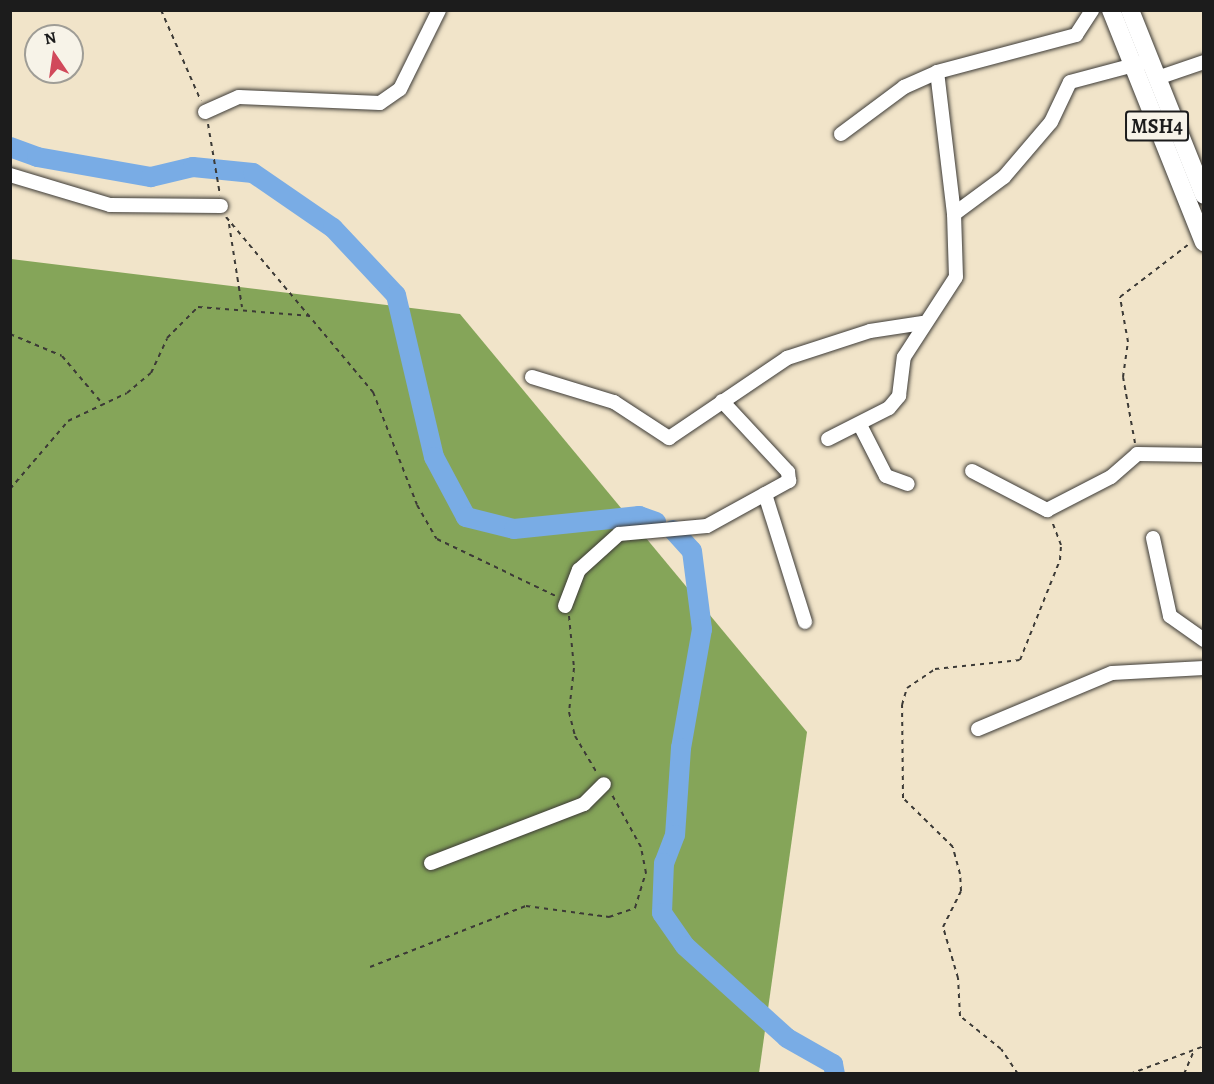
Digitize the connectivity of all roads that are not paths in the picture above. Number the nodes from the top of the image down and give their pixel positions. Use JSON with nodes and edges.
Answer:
{"nodes":[{"id":1,"x":439,"y":10,"type":"edge"},
{"id":2,"x":1092,"y":10,"type":"edge"},
{"id":3,"x":1111,"y":10,"type":"edge"},
{"id":4,"x":1130,"y":10,"type":"edge"},
{"id":5,"x":1203,"y":62,"type":"edge"},
{"id":6,"x":1147,"y":68,"type":"junction"},
{"id":7,"x":937,"y":72,"type":"junction"},
{"id":8,"x":205,"y":112,"type":"road end"},
{"id":9,"x":841,"y":134,"type":"dead end"},
{"id":10,"x":10,"y":175,"type":"edge"},
{"id":11,"x":1203,"y":195,"type":"edge"},
{"id":12,"x":221,"y":206,"type":"road end"},
{"id":13,"x":954,"y":214,"type":"junction"},
{"id":14,"x":1202,"y":238,"type":"edge"},
{"id":15,"x":922,"y":323,"type":"junction"},
{"id":16,"x":532,"y":377,"type":"dead end"},
{"id":17,"x":722,"y":401,"type":"junction"},
{"id":18,"x":860,"y":425,"type":"junction"},
{"id":19,"x":828,"y":439,"type":"dead end"},
{"id":20,"x":1203,"y":454,"type":"edge"},
{"id":21,"x":972,"y":471,"type":"dead end"},
{"id":22,"x":908,"y":484,"type":"dead end"},
{"id":23,"x":765,"y":494,"type":"junction"},
{"id":24,"x":1153,"y":538,"type":"dead end"},
{"id":25,"x":565,"y":606,"type":"road end"},
{"id":26,"x":805,"y":622,"type":"dead end"},
{"id":27,"x":1203,"y":640,"type":"edge"},
{"id":28,"x":1203,"y":668,"type":"edge"},
{"id":29,"x":978,"y":729,"type":"dead end"},
{"id":30,"x":604,"y":784,"type":"road end"},
{"id":31,"x":430,"y":863,"type":"dead end"}],
"edges":[{"from":1,"to":8,"type":"street"},
{"from":2,"to":7,"type":"street"},
{"from":3,"to":6,"type":"main road","number":"MSH4"},
{"from":4,"to":6,"type":"main road","number":"MSH4"},
{"from":5,"to":6,"type":"street"},
{"from":6,"to":11,"type":"main road","number":"MSH4"},
{"from":6,"to":13,"type":"street"},
{"from":6,"to":14,"type":"main road","number":"MSH4"},
{"from":7,"to":9,"type":"street"},
{"from":7,"to":13,"type":"street"},
{"from":10,"to":12,"type":"street"},
{"from":13,"to":15,"type":"street"},
{"from":15,"to":17,"type":"street"},
{"from":15,"to":18,"type":"street"},
{"from":16,"to":17,"type":"street"},
{"from":17,"to":23,"type":"street"},
{"from":18,"to":19,"type":"street"},
{"from":18,"to":22,"type":"street"},
{"from":20,"to":21,"type":"street"},
{"from":23,"to":25,"type":"street"},
{"from":23,"to":26,"type":"street"},
{"from":24,"to":27,"type":"street"},
{"from":28,"to":29,"type":"street"},
{"from":30,"to":31,"type":"street"}]}
